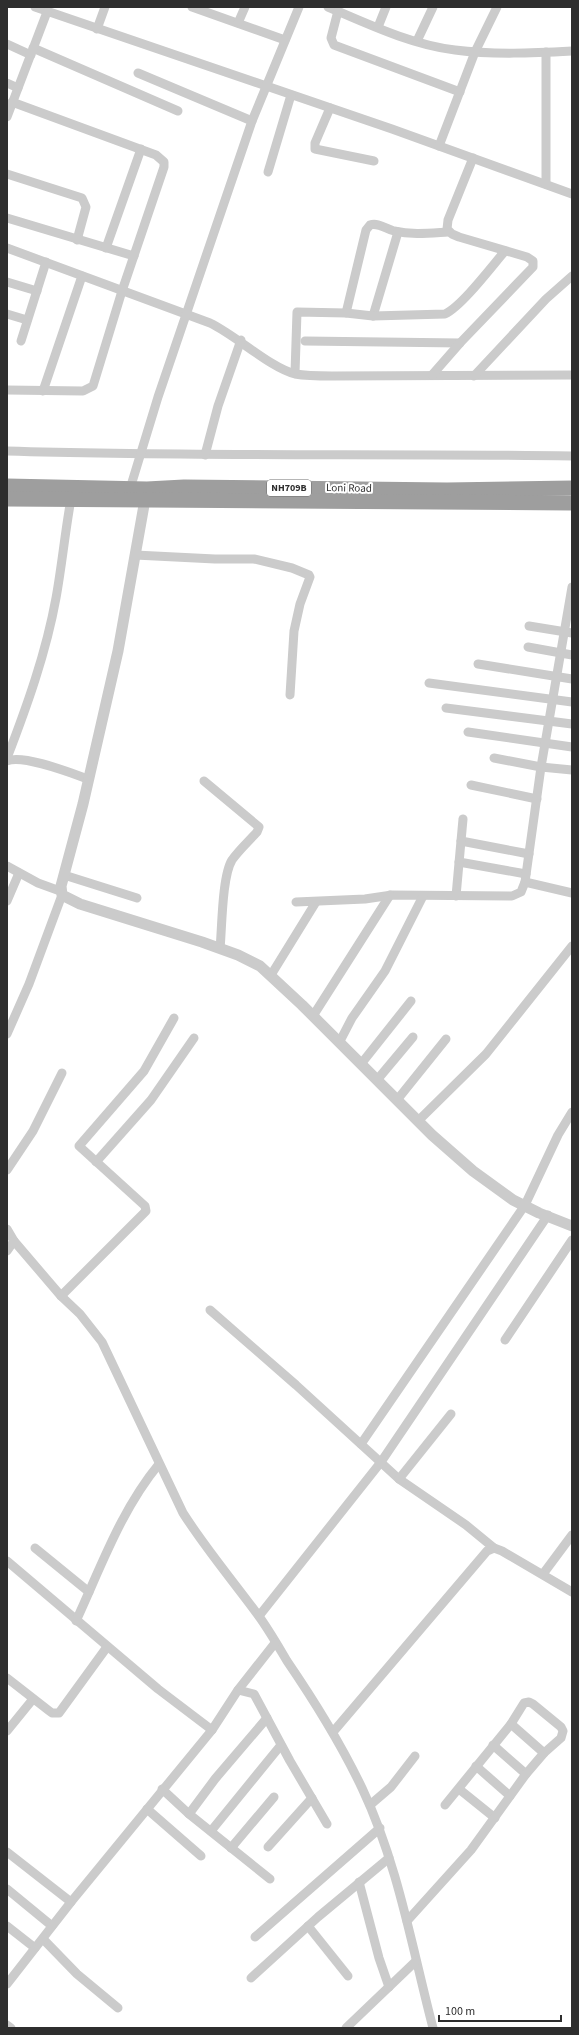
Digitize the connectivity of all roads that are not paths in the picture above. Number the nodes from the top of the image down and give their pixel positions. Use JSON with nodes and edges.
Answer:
{"nodes":[{"id":1,"x":35,"y":7,"type":"edge"},
{"id":2,"x":106,"y":7,"type":"edge"},
{"id":3,"x":192,"y":7,"type":"edge"},
{"id":4,"x":245,"y":7,"type":"edge"},
{"id":5,"x":299,"y":7,"type":"edge"},
{"id":6,"x":328,"y":7,"type":"edge"},
{"id":7,"x":386,"y":7,"type":"edge"},
{"id":8,"x":433,"y":7,"type":"edge"},
{"id":9,"x":497,"y":7,"type":"edge"},
{"id":10,"x":338,"y":11,"type":"junction"},
{"id":11,"x":48,"y":12,"type":"junction"},
{"id":12,"x":238,"y":24,"type":"junction"},
{"id":13,"x":378,"y":27,"type":"junction"},
{"id":14,"x":97,"y":29,"type":"junction"},
{"id":15,"x":285,"y":40,"type":"junction"},
{"id":16,"x":416,"y":41,"type":"junction"},
{"id":17,"x":7,"y":44,"type":"edge"},
{"id":18,"x":32,"y":52,"type":"junction"},
{"id":19,"x":475,"y":52,"type":"junction"},
{"id":20,"x":546,"y":52,"type":"junction"},
{"id":21,"x":572,"y":52,"type":"edge"},
{"id":22,"x":138,"y":73,"type":"dead end"},
{"id":23,"x":7,"y":83,"type":"edge"},
{"id":24,"x":266,"y":87,"type":"junction"},
{"id":25,"x":18,"y":88,"type":"junction"},
{"id":26,"x":460,"y":92,"type":"junction"},
{"id":27,"x":290,"y":95,"type":"junction"},
{"id":28,"x":12,"y":102,"type":"junction"},
{"id":29,"x":330,"y":108,"type":"junction"},
{"id":30,"x":178,"y":111,"type":"dead end"},
{"id":31,"x":7,"y":117,"type":"edge"},
{"id":32,"x":252,"y":121,"type":"junction"},
{"id":33,"x":439,"y":146,"type":"junction"},
{"id":34,"x":141,"y":149,"type":"junction"},
{"id":35,"x":473,"y":158,"type":"junction"},
{"id":36,"x":374,"y":161,"type":"dead end"},
{"id":37,"x":268,"y":172,"type":"dead end"},
{"id":38,"x":7,"y":174,"type":"edge"},
{"id":39,"x":546,"y":184,"type":"junction"},
{"id":40,"x":572,"y":194,"type":"edge"},
{"id":41,"x":7,"y":218,"type":"edge"},
{"id":42,"x":398,"y":232,"type":"junction"},
{"id":43,"x":448,"y":232,"type":"junction"},
{"id":44,"x":77,"y":240,"type":"junction"},
{"id":45,"x":7,"y":248,"type":"edge"},
{"id":46,"x":106,"y":248,"type":"junction"},
{"id":47,"x":505,"y":251,"type":"junction"},
{"id":48,"x":134,"y":256,"type":"junction"},
{"id":49,"x":46,"y":262,"type":"junction"},
{"id":50,"x":82,"y":276,"type":"junction"},
{"id":51,"x":572,"y":276,"type":"edge"},
{"id":52,"x":7,"y":282,"type":"edge"},
{"id":53,"x":37,"y":291,"type":"junction"},
{"id":54,"x":122,"y":291,"type":"junction"},
{"id":55,"x":186,"y":313,"type":"junction"},
{"id":56,"x":346,"y":313,"type":"junction"},
{"id":57,"x":7,"y":314,"type":"edge"},
{"id":58,"x":374,"y":316,"type":"junction"},
{"id":59,"x":27,"y":320,"type":"junction"},
{"id":60,"x":241,"y":340,"type":"junction"},
{"id":61,"x":21,"y":341,"type":"dead end"},
{"id":62,"x":305,"y":341,"type":"dead end"},
{"id":63,"x":460,"y":343,"type":"junction"},
{"id":64,"x":295,"y":373,"type":"junction"},
{"id":65,"x":572,"y":375,"type":"edge"},
{"id":66,"x":432,"y":376,"type":"junction"},
{"id":67,"x":474,"y":376,"type":"junction"},
{"id":68,"x":7,"y":390,"type":"edge"},
{"id":69,"x":43,"y":391,"type":"junction"},
{"id":70,"x":7,"y":451,"type":"edge"},
{"id":71,"x":140,"y":455,"type":"junction"},
{"id":72,"x":205,"y":455,"type":"junction"},
{"id":73,"x":572,"y":456,"type":"edge"},
{"id":74,"x":7,"y":486,"type":"edge"},
{"id":75,"x":572,"y":488,"type":"edge"},
{"id":76,"x":129,"y":494,"type":"junction"},
{"id":77,"x":146,"y":494,"type":"junction"},
{"id":78,"x":393,"y":495,"type":"junction"},
{"id":79,"x":7,"y":499,"type":"edge"},
{"id":80,"x":71,"y":499,"type":"junction"},
{"id":81,"x":572,"y":503,"type":"edge"},
{"id":82,"x":135,"y":555,"type":"junction"},
{"id":83,"x":572,"y":588,"type":"edge"},
{"id":84,"x":570,"y":609,"type":"edge"},
{"id":85,"x":529,"y":626,"type":"dead end"},
{"id":86,"x":568,"y":632,"type":"edge"},
{"id":87,"x":528,"y":647,"type":"dead end"},
{"id":88,"x":560,"y":653,"type":"junction"},
{"id":89,"x":572,"y":655,"type":"edge"},
{"id":90,"x":478,"y":664,"type":"dead end"},
{"id":91,"x":556,"y":678,"type":"junction"},
{"id":92,"x":572,"y":679,"type":"edge"},
{"id":93,"x":429,"y":683,"type":"dead end"},
{"id":94,"x":290,"y":695,"type":"dead end"},
{"id":95,"x":552,"y":701,"type":"junction"},
{"id":96,"x":572,"y":702,"type":"edge"},
{"id":97,"x":446,"y":708,"type":"dead end"},
{"id":98,"x":549,"y":722,"type":"junction"},
{"id":99,"x":572,"y":724,"type":"edge"},
{"id":100,"x":468,"y":732,"type":"dead end"},
{"id":101,"x":545,"y":744,"type":"junction"},
{"id":102,"x":572,"y":747,"type":"edge"},
{"id":103,"x":494,"y":758,"type":"dead end"},
{"id":104,"x":7,"y":760,"type":"edge"},
{"id":105,"x":541,"y":767,"type":"junction"},
{"id":106,"x":572,"y":770,"type":"edge"},
{"id":107,"x":88,"y":779,"type":"junction"},
{"id":108,"x":204,"y":781,"type":"dead end"},
{"id":109,"x":471,"y":785,"type":"dead end"},
{"id":110,"x":537,"y":799,"type":"junction"},
{"id":111,"x":463,"y":819,"type":"dead end"},
{"id":112,"x":461,"y":841,"type":"junction"},
{"id":113,"x":529,"y":854,"type":"junction"},
{"id":114,"x":459,"y":862,"type":"junction"},
{"id":115,"x":7,"y":866,"type":"edge"},
{"id":116,"x":19,"y":873,"type":"junction"},
{"id":117,"x":64,"y":875,"type":"junction"},
{"id":118,"x":526,"y":878,"type":"junction"},
{"id":119,"x":61,"y":893,"type":"junction"},
{"id":120,"x":572,"y":893,"type":"edge"},
{"id":121,"x":390,"y":895,"type":"junction"},
{"id":122,"x":423,"y":896,"type":"junction"},
{"id":123,"x":456,"y":896,"type":"junction"},
{"id":124,"x":137,"y":898,"type":"dead end"},
{"id":125,"x":7,"y":901,"type":"edge"},
{"id":126,"x":296,"y":902,"type":"dead end"},
{"id":127,"x":316,"y":902,"type":"junction"},
{"id":128,"x":572,"y":946,"type":"edge"},
{"id":129,"x":220,"y":949,"type":"junction"},
{"id":130,"x":271,"y":975,"type":"junction"},
{"id":131,"x":411,"y":1001,"type":"dead end"},
{"id":132,"x":313,"y":1016,"type":"junction"},
{"id":133,"x":174,"y":1018,"type":"dead end"},
{"id":134,"x":7,"y":1034,"type":"edge"},
{"id":135,"x":413,"y":1037,"type":"dead end"},
{"id":136,"x":194,"y":1038,"type":"dead end"},
{"id":137,"x":446,"y":1039,"type":"dead end"},
{"id":138,"x":339,"y":1043,"type":"junction"},
{"id":139,"x":360,"y":1064,"type":"junction"},
{"id":140,"x":62,"y":1073,"type":"dead end"},
{"id":141,"x":378,"y":1080,"type":"junction"},
{"id":142,"x":397,"y":1100,"type":"junction"},
{"id":143,"x":572,"y":1112,"type":"edge"},
{"id":144,"x":418,"y":1120,"type":"junction"},
{"id":145,"x":96,"y":1162,"type":"junction"},
{"id":146,"x":7,"y":1170,"type":"edge"},
{"id":147,"x":525,"y":1206,"type":"junction"},
{"id":148,"x":548,"y":1215,"type":"junction"},
{"id":149,"x":572,"y":1226,"type":"edge"},
{"id":150,"x":7,"y":1229,"type":"edge"},
{"id":151,"x":572,"y":1240,"type":"edge"},
{"id":152,"x":14,"y":1241,"type":"junction"},
{"id":153,"x":7,"y":1251,"type":"edge"},
{"id":154,"x":61,"y":1296,"type":"junction"},
{"id":155,"x":210,"y":1310,"type":"dead end"},
{"id":156,"x":505,"y":1340,"type":"dead end"},
{"id":157,"x":451,"y":1414,"type":"dead end"},
{"id":158,"x":361,"y":1444,"type":"junction"},
{"id":159,"x":381,"y":1462,"type":"junction"},
{"id":160,"x":159,"y":1464,"type":"junction"},
{"id":161,"x":399,"y":1479,"type":"junction"},
{"id":162,"x":572,"y":1535,"type":"edge"},
{"id":163,"x":35,"y":1548,"type":"dead end"},
{"id":164,"x":494,"y":1548,"type":"junction"},
{"id":165,"x":7,"y":1562,"type":"edge"},
{"id":166,"x":543,"y":1574,"type":"junction"},
{"id":167,"x":89,"y":1592,"type":"junction"},
{"id":168,"x":572,"y":1592,"type":"edge"},
{"id":169,"x":259,"y":1616,"type":"junction"},
{"id":170,"x":76,"y":1621,"type":"junction"},
{"id":171,"x":275,"y":1642,"type":"junction"},
{"id":172,"x":107,"y":1647,"type":"junction"},
{"id":173,"x":7,"y":1678,"type":"edge"},
{"id":174,"x":238,"y":1690,"type":"junction"},
{"id":175,"x":33,"y":1699,"type":"junction"},
{"id":176,"x":267,"y":1718,"type":"junction"},
{"id":177,"x":511,"y":1724,"type":"junction"},
{"id":178,"x":7,"y":1730,"type":"edge"},
{"id":179,"x":212,"y":1730,"type":"junction"},
{"id":180,"x":333,"y":1732,"type":"junction"},
{"id":181,"x":280,"y":1745,"type":"junction"},
{"id":182,"x":493,"y":1745,"type":"junction"},
{"id":183,"x":544,"y":1753,"type":"junction"},
{"id":184,"x":415,"y":1756,"type":"dead end"},
{"id":185,"x":476,"y":1766,"type":"junction"},
{"id":186,"x":526,"y":1774,"type":"junction"},
{"id":187,"x":162,"y":1789,"type":"junction"},
{"id":188,"x":459,"y":1789,"type":"junction"},
{"id":189,"x":510,"y":1796,"type":"junction"},
{"id":190,"x":274,"y":1797,"type":"dead end"},
{"id":191,"x":312,"y":1798,"type":"junction"},
{"id":192,"x":370,"y":1805,"type":"junction"},
{"id":193,"x":445,"y":1805,"type":"dead end"},
{"id":194,"x":147,"y":1809,"type":"junction"},
{"id":195,"x":189,"y":1814,"type":"junction"},
{"id":196,"x":495,"y":1818,"type":"junction"},
{"id":197,"x":328,"y":1824,"type":"dead end"},
{"id":198,"x":380,"y":1828,"type":"junction"},
{"id":199,"x":211,"y":1831,"type":"junction"},
{"id":200,"x":268,"y":1847,"type":"dead end"},
{"id":201,"x":231,"y":1848,"type":"junction"},
{"id":202,"x":7,"y":1852,"type":"edge"},
{"id":203,"x":201,"y":1856,"type":"dead end"},
{"id":204,"x":389,"y":1858,"type":"junction"},
{"id":205,"x":270,"y":1879,"type":"dead end"},
{"id":206,"x":359,"y":1882,"type":"junction"},
{"id":207,"x":7,"y":1889,"type":"edge"},
{"id":208,"x":70,"y":1902,"type":"junction"},
{"id":209,"x":407,"y":1921,"type":"junction"},
{"id":210,"x":7,"y":1926,"type":"edge"},
{"id":211,"x":52,"y":1926,"type":"junction"},
{"id":212,"x":308,"y":1926,"type":"junction"},
{"id":213,"x":255,"y":1937,"type":"dead end"},
{"id":214,"x":43,"y":1939,"type":"junction"},
{"id":215,"x":35,"y":1948,"type":"junction"},
{"id":216,"x":416,"y":1960,"type":"junction"},
{"id":217,"x":348,"y":1976,"type":"dead end"},
{"id":218,"x":251,"y":1978,"type":"dead end"},
{"id":219,"x":7,"y":1984,"type":"edge"},
{"id":220,"x":390,"y":1987,"type":"junction"},
{"id":221,"x":118,"y":2008,"type":"dead end"},
{"id":222,"x":7,"y":2025,"type":"edge"},
{"id":223,"x":11,"y":2028,"type":"edge"},
{"id":224,"x":346,"y":2028,"type":"edge"},
{"id":225,"x":433,"y":2028,"type":"edge"}],
"edges":[{"from":1,"to":11,"type":"street"},
{"from":2,"to":14,"type":"street"},
{"from":3,"to":12,"type":"street"},
{"from":4,"to":12,"type":"street"},
{"from":5,"to":15,"type":"street"},
{"from":6,"to":10,"type":"street"},
{"from":7,"to":13,"type":"street"},
{"from":8,"to":16,"type":"street"},
{"from":9,"to":19,"type":"street"},
{"from":10,"to":13,"type":"street"},
{"from":10,"to":26,"type":"street"},
{"from":11,"to":14,"type":"street"},
{"from":11,"to":18,"type":"street"},
{"from":12,"to":15,"type":"street"},
{"from":13,"to":16,"type":"street"},
{"from":14,"to":24,"type":"street"},
{"from":15,"to":24,"type":"street"},
{"from":16,"to":19,"type":"street"},
{"from":17,"to":18,"type":"street"},
{"from":18,"to":25,"type":"street"},
{"from":18,"to":30,"type":"street"},
{"from":19,"to":20,"type":"street"},
{"from":19,"to":26,"type":"street"},
{"from":20,"to":21,"type":"street"},
{"from":20,"to":39,"type":"street"},
{"from":22,"to":32,"type":"street"},
{"from":23,"to":25,"type":"street"},
{"from":24,"to":27,"type":"street"},
{"from":24,"to":32,"type":"street"},
{"from":25,"to":28,"type":"street"},
{"from":26,"to":33,"type":"street"},
{"from":27,"to":29,"type":"street"},
{"from":27,"to":37,"type":"street"},
{"from":28,"to":31,"type":"street"},
{"from":28,"to":34,"type":"street"},
{"from":29,"to":33,"type":"street"},
{"from":29,"to":36,"type":"street"},
{"from":32,"to":55,"type":"street"},
{"from":33,"to":35,"type":"street"},
{"from":34,"to":46,"type":"street"},
{"from":34,"to":48,"type":"street"},
{"from":35,"to":39,"type":"street"},
{"from":35,"to":43,"type":"street"},
{"from":38,"to":44,"type":"street"},
{"from":39,"to":40,"type":"street"},
{"from":41,"to":44,"type":"street"},
{"from":42,"to":43,"type":"street"},
{"from":42,"to":56,"type":"street"},
{"from":42,"to":58,"type":"street"},
{"from":43,"to":47,"type":"street"},
{"from":44,"to":46,"type":"street"},
{"from":45,"to":49,"type":"street"},
{"from":46,"to":48,"type":"street"},
{"from":47,"to":58,"type":"street"},
{"from":47,"to":63,"type":"street"},
{"from":48,"to":54,"type":"street"},
{"from":49,"to":50,"type":"street"},
{"from":49,"to":53,"type":"street"},
{"from":50,"to":54,"type":"street"},
{"from":50,"to":69,"type":"street"},
{"from":51,"to":67,"type":"street"},
{"from":52,"to":53,"type":"street"},
{"from":53,"to":59,"type":"street"},
{"from":54,"to":55,"type":"street"},
{"from":54,"to":69,"type":"street"},
{"from":55,"to":60,"type":"street"},
{"from":55,"to":71,"type":"street"},
{"from":56,"to":58,"type":"street"},
{"from":56,"to":64,"type":"street"},
{"from":57,"to":59,"type":"street"},
{"from":59,"to":61,"type":"street"},
{"from":60,"to":64,"type":"street"},
{"from":60,"to":72,"type":"street"},
{"from":62,"to":63,"type":"street"},
{"from":63,"to":66,"type":"street"},
{"from":64,"to":66,"type":"street"},
{"from":65,"to":67,"type":"street"},
{"from":66,"to":67,"type":"street"},
{"from":68,"to":69,"type":"street"},
{"from":70,"to":71,"type":"street"},
{"from":71,"to":72,"type":"street"},
{"from":71,"to":76,"type":"street"},
{"from":72,"to":73,"type":"street"},
{"from":74,"to":76,"type":"highway","name":"Loni Road","number":"NH709B"},
{"from":75,"to":78,"type":"highway","name":"Loni Road","number":"NH709B"},
{"from":76,"to":77,"type":"highway","name":"Loni Road","number":"NH709B"},
{"from":76,"to":80,"type":"highway","name":"Loni Road","number":"NH709B"},
{"from":77,"to":78,"type":"highway","name":"Loni Road","number":"NH709B"},
{"from":77,"to":82,"type":"street"},
{"from":78,"to":81,"type":"highway","name":"Loni Road","number":"NH709B"},
{"from":79,"to":80,"type":"highway","name":"Loni Road","number":"NH709B"},
{"from":80,"to":104,"type":"street"},
{"from":82,"to":94,"type":"street"},
{"from":82,"to":107,"type":"street"},
{"from":83,"to":84,"type":"street"},
{"from":84,"to":86,"type":"street"},
{"from":85,"to":86,"type":"street"},
{"from":86,"to":88,"type":"street"},
{"from":87,"to":88,"type":"street"},
{"from":88,"to":89,"type":"street"},
{"from":88,"to":91,"type":"street"},
{"from":90,"to":91,"type":"street"},
{"from":91,"to":92,"type":"street"},
{"from":91,"to":95,"type":"street"},
{"from":93,"to":95,"type":"street"},
{"from":95,"to":96,"type":"street"},
{"from":95,"to":98,"type":"street"},
{"from":97,"to":98,"type":"street"},
{"from":98,"to":99,"type":"street"},
{"from":98,"to":101,"type":"street"},
{"from":100,"to":101,"type":"street"},
{"from":101,"to":102,"type":"street"},
{"from":101,"to":105,"type":"street"},
{"from":103,"to":105,"type":"street"},
{"from":104,"to":107,"type":"street"},
{"from":105,"to":106,"type":"street"},
{"from":105,"to":110,"type":"street"},
{"from":107,"to":117,"type":"street"},
{"from":108,"to":129,"type":"street"},
{"from":109,"to":110,"type":"street"},
{"from":110,"to":113,"type":"street"},
{"from":111,"to":112,"type":"street"},
{"from":112,"to":113,"type":"street"},
{"from":112,"to":114,"type":"street"},
{"from":113,"to":118,"type":"street"},
{"from":114,"to":118,"type":"street"},
{"from":114,"to":123,"type":"street"},
{"from":115,"to":116,"type":"street"},
{"from":116,"to":119,"type":"street"},
{"from":116,"to":125,"type":"street"},
{"from":117,"to":119,"type":"street"},
{"from":117,"to":124,"type":"street"},
{"from":118,"to":120,"type":"street"},
{"from":118,"to":123,"type":"street"},
{"from":119,"to":129,"type":"street"},
{"from":119,"to":134,"type":"street"},
{"from":121,"to":122,"type":"street"},
{"from":121,"to":127,"type":"street"},
{"from":121,"to":132,"type":"street"},
{"from":122,"to":123,"type":"street"},
{"from":122,"to":138,"type":"street"},
{"from":126,"to":127,"type":"street"},
{"from":127,"to":130,"type":"street"},
{"from":128,"to":144,"type":"street"},
{"from":129,"to":130,"type":"street"},
{"from":130,"to":132,"type":"street"},
{"from":131,"to":139,"type":"street"},
{"from":132,"to":138,"type":"street"},
{"from":133,"to":145,"type":"street"},
{"from":135,"to":141,"type":"street"},
{"from":136,"to":145,"type":"street"},
{"from":137,"to":142,"type":"street"},
{"from":138,"to":139,"type":"street"},
{"from":139,"to":141,"type":"street"},
{"from":140,"to":146,"type":"street"},
{"from":141,"to":142,"type":"street"},
{"from":142,"to":144,"type":"street"},
{"from":143,"to":147,"type":"street"},
{"from":144,"to":147,"type":"street"},
{"from":145,"to":154,"type":"street"},
{"from":147,"to":148,"type":"street"},
{"from":147,"to":158,"type":"street"},
{"from":148,"to":149,"type":"street"},
{"from":148,"to":159,"type":"street"},
{"from":150,"to":152,"type":"street"},
{"from":151,"to":156,"type":"street"},
{"from":152,"to":153,"type":"street"},
{"from":152,"to":154,"type":"street"},
{"from":154,"to":160,"type":"street"},
{"from":155,"to":158,"type":"street"},
{"from":157,"to":161,"type":"street"},
{"from":158,"to":159,"type":"street"},
{"from":159,"to":161,"type":"street"},
{"from":159,"to":169,"type":"street"},
{"from":160,"to":167,"type":"street"},
{"from":160,"to":169,"type":"street"},
{"from":161,"to":164,"type":"street"},
{"from":162,"to":166,"type":"street"},
{"from":163,"to":167,"type":"street"},
{"from":164,"to":166,"type":"street"},
{"from":164,"to":180,"type":"street"},
{"from":165,"to":170,"type":"street"},
{"from":166,"to":168,"type":"street"},
{"from":167,"to":170,"type":"street"},
{"from":169,"to":171,"type":"street"},
{"from":170,"to":172,"type":"street"},
{"from":171,"to":174,"type":"street"},
{"from":171,"to":180,"type":"street"},
{"from":172,"to":175,"type":"street"},
{"from":172,"to":179,"type":"street"},
{"from":173,"to":175,"type":"street"},
{"from":174,"to":176,"type":"street"},
{"from":174,"to":179,"type":"street"},
{"from":175,"to":178,"type":"street"},
{"from":176,"to":181,"type":"street"},
{"from":176,"to":195,"type":"street"},
{"from":177,"to":182,"type":"street"},
{"from":177,"to":183,"type":"street"},
{"from":177,"to":183,"type":"street"},
{"from":179,"to":187,"type":"street"},
{"from":180,"to":192,"type":"street"},
{"from":181,"to":191,"type":"street"},
{"from":181,"to":199,"type":"street"},
{"from":182,"to":185,"type":"street"},
{"from":182,"to":186,"type":"street"},
{"from":183,"to":186,"type":"street"},
{"from":184,"to":192,"type":"street"},
{"from":185,"to":188,"type":"street"},
{"from":185,"to":189,"type":"street"},
{"from":186,"to":189,"type":"street"},
{"from":187,"to":194,"type":"street"},
{"from":187,"to":195,"type":"street"},
{"from":188,"to":193,"type":"street"},
{"from":188,"to":196,"type":"street"},
{"from":189,"to":196,"type":"street"},
{"from":190,"to":201,"type":"street"},
{"from":191,"to":197,"type":"street"},
{"from":191,"to":200,"type":"street"},
{"from":192,"to":198,"type":"street"},
{"from":194,"to":203,"type":"street"},
{"from":194,"to":208,"type":"street"},
{"from":195,"to":199,"type":"street"},
{"from":196,"to":209,"type":"street"},
{"from":198,"to":204,"type":"street"},
{"from":198,"to":213,"type":"street"},
{"from":199,"to":201,"type":"street"},
{"from":201,"to":205,"type":"street"},
{"from":202,"to":208,"type":"street"},
{"from":204,"to":206,"type":"street"},
{"from":204,"to":209,"type":"street"},
{"from":206,"to":212,"type":"street"},
{"from":206,"to":220,"type":"street"},
{"from":207,"to":211,"type":"street"},
{"from":208,"to":211,"type":"street"},
{"from":209,"to":216,"type":"street"},
{"from":210,"to":215,"type":"street"},
{"from":211,"to":214,"type":"street"},
{"from":212,"to":217,"type":"street"},
{"from":212,"to":218,"type":"street"},
{"from":214,"to":215,"type":"street"},
{"from":214,"to":221,"type":"street"},
{"from":215,"to":219,"type":"street"},
{"from":216,"to":220,"type":"street"},
{"from":216,"to":225,"type":"street"},
{"from":220,"to":224,"type":"street"},
{"from":222,"to":223,"type":"street"}]}
